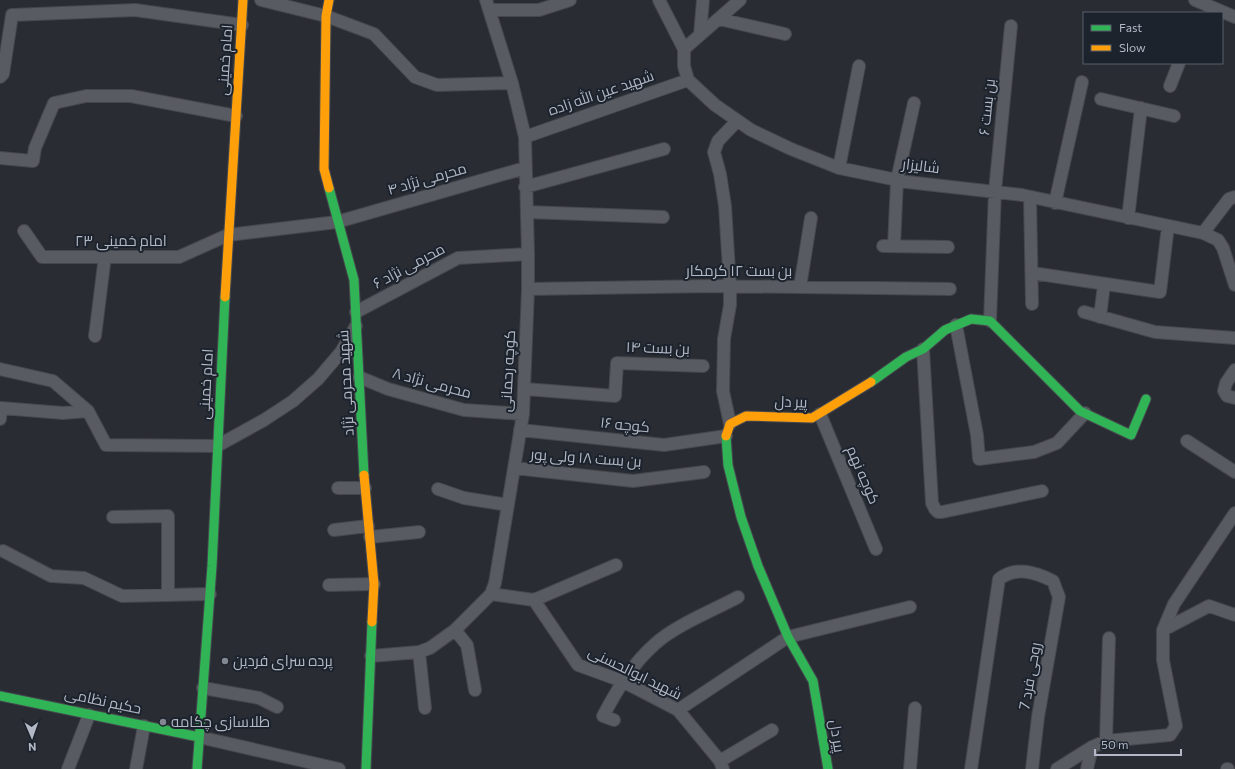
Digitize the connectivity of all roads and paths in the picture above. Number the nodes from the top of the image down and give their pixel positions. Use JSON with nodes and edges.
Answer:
{"nodes":[{"id":1,"x":243,"y":0,"type":"edge"},
{"id":2,"x":261,"y":0,"type":"edge"},
{"id":3,"x":329,"y":0,"type":"edge"},
{"id":4,"x":570,"y":0,"type":"edge"},
{"id":5,"x":659,"y":0,"type":"edge"},
{"id":6,"x":703,"y":0,"type":"edge"},
{"id":7,"x":740,"y":0,"type":"edge"},
{"id":8,"x":488,"y":5,"type":"edge"},
{"id":9,"x":506,"y":5,"type":"edge"},
{"id":10,"x":1199,"y":5,"type":"edge"},
{"id":11,"x":1220,"y":12,"type":"edge"},
{"id":12,"x":1223,"y":13,"type":"edge"},
{"id":13,"x":326,"y":16,"type":"junction"},
{"id":14,"x":1235,"y":17,"type":"edge"},
{"id":15,"x":719,"y":19,"type":"junction"},
{"id":16,"x":242,"y":25,"type":"junction"},
{"id":17,"x":1011,"y":26,"type":"dead end"},
{"id":18,"x":785,"y":34,"type":"dead end"},
{"id":19,"x":700,"y":35,"type":"junction"},
{"id":20,"x":684,"y":50,"type":"junction"},
{"id":21,"x":1179,"y":64,"type":"edge"},
{"id":22,"x":859,"y":66,"type":"dead end"},
{"id":23,"x":0,"y":77,"type":"edge"},
{"id":24,"x":688,"y":80,"type":"junction"},
{"id":25,"x":1082,"y":82,"type":"dead end"},
{"id":26,"x":512,"y":83,"type":"junction"},
{"id":27,"x":1170,"y":86,"type":"dead end"},
{"id":28,"x":1101,"y":99,"type":"dead end"},
{"id":29,"x":914,"y":103,"type":"dead end"},
{"id":30,"x":1141,"y":108,"type":"junction"},
{"id":31,"x":236,"y":116,"type":"junction"},
{"id":32,"x":1174,"y":116,"type":"dead end"},
{"id":33,"x":737,"y":121,"type":"junction"},
{"id":34,"x":525,"y":137,"type":"junction"},
{"id":35,"x":664,"y":149,"type":"dead end"},
{"id":36,"x":0,"y":158,"type":"edge"},
{"id":37,"x":525,"y":168,"type":"junction"},
{"id":38,"x":839,"y":168,"type":"junction"},
{"id":39,"x":897,"y":180,"type":"junction"},
{"id":40,"x":526,"y":187,"type":"junction"},
{"id":41,"x":995,"y":191,"type":"junction"},
{"id":42,"x":1030,"y":197,"type":"junction"},
{"id":43,"x":1235,"y":197,"type":"edge"},
{"id":44,"x":1055,"y":202,"type":"junction"},
{"id":45,"x":527,"y":212,"type":"junction"},
{"id":46,"x":663,"y":217,"type":"dead end"},
{"id":47,"x":811,"y":218,"type":"dead end"},
{"id":48,"x":1128,"y":218,"type":"junction"},
{"id":49,"x":337,"y":222,"type":"junction"},
{"id":50,"x":1168,"y":226,"type":"junction"},
{"id":51,"x":24,"y":231,"type":"dead end"},
{"id":52,"x":1203,"y":233,"type":"junction"},
{"id":53,"x":228,"y":235,"type":"junction"},
{"id":54,"x":948,"y":247,"type":"dead end"},
{"id":55,"x":528,"y":254,"type":"junction"},
{"id":56,"x":105,"y":256,"type":"junction"},
{"id":57,"x":1032,"y":273,"type":"junction"},
{"id":58,"x":1104,"y":284,"type":"junction"},
{"id":59,"x":1235,"y":285,"type":"edge"},
{"id":60,"x":730,"y":286,"type":"junction"},
{"id":61,"x":800,"y":287,"type":"junction"},
{"id":62,"x":528,"y":289,"type":"junction"},
{"id":63,"x":950,"y":289,"type":"dead end"},
{"id":64,"x":1032,"y":304,"type":"dead end"},
{"id":65,"x":356,"y":312,"type":"junction"},
{"id":66,"x":1084,"y":312,"type":"dead end"},
{"id":67,"x":1100,"y":316,"type":"junction"},
{"id":68,"x":990,"y":321,"type":"junction"},
{"id":69,"x":357,"y":325,"type":"junction"},
{"id":70,"x":956,"y":325,"type":"junction"},
{"id":71,"x":95,"y":336,"type":"dead end"},
{"id":72,"x":1235,"y":338,"type":"edge"},
{"id":73,"x":923,"y":349,"type":"junction"},
{"id":74,"x":703,"y":366,"type":"dead end"},
{"id":75,"x":0,"y":369,"type":"edge"},
{"id":76,"x":1235,"y":370,"type":"edge"},
{"id":77,"x":359,"y":377,"type":"junction"},
{"id":78,"x":525,"y":389,"type":"junction"},
{"id":79,"x":1235,"y":398,"type":"edge"},
{"id":80,"x":1146,"y":399,"type":"dead end"},
{"id":81,"x":88,"y":411,"type":"junction"},
{"id":82,"x":1085,"y":413,"type":"junction"},
{"id":83,"x":523,"y":414,"type":"junction"},
{"id":84,"x":820,"y":414,"type":"junction"},
{"id":85,"x":0,"y":419,"type":"edge"},
{"id":86,"x":730,"y":424,"type":"junction"},
{"id":87,"x":520,"y":430,"type":"junction"},
{"id":88,"x":726,"y":436,"type":"junction"},
{"id":89,"x":1187,"y":441,"type":"dead end"},
{"id":90,"x":217,"y":446,"type":"junction"},
{"id":91,"x":514,"y":468,"type":"junction"},
{"id":92,"x":704,"y":472,"type":"dead end"},
{"id":93,"x":1235,"y":472,"type":"edge"},
{"id":94,"x":338,"y":488,"type":"dead end"},
{"id":95,"x":365,"y":488,"type":"junction"},
{"id":96,"x":438,"y":489,"type":"dead end"},
{"id":97,"x":1042,"y":491,"type":"dead end"},
{"id":98,"x":508,"y":505,"type":"junction"},
{"id":99,"x":1235,"y":513,"type":"edge"},
{"id":100,"x":113,"y":517,"type":"dead end"},
{"id":101,"x":334,"y":530,"type":"dead end"},
{"id":102,"x":369,"y":531,"type":"junction"},
{"id":103,"x":419,"y":532,"type":"dead end"},
{"id":104,"x":876,"y":549,"type":"dead end"},
{"id":105,"x":3,"y":551,"type":"dead end"},
{"id":106,"x":616,"y":565,"type":"dead end"},
{"id":107,"x":374,"y":584,"type":"junction"},
{"id":108,"x":329,"y":585,"type":"dead end"},
{"id":109,"x":210,"y":594,"type":"junction"},
{"id":110,"x":490,"y":594,"type":"junction"},
{"id":111,"x":168,"y":595,"type":"junction"},
{"id":112,"x":738,"y":597,"type":"dead end"},
{"id":113,"x":534,"y":600,"type":"junction"},
{"id":114,"x":910,"y":607,"type":"dead end"},
{"id":115,"x":1235,"y":615,"type":"edge"},
{"id":116,"x":455,"y":630,"type":"junction"},
{"id":117,"x":1163,"y":630,"type":"junction"},
{"id":118,"x":788,"y":637,"type":"junction"},
{"id":119,"x":1109,"y":638,"type":"dead end"},
{"id":120,"x":419,"y":652,"type":"junction"},
{"id":121,"x":370,"y":656,"type":"junction"},
{"id":122,"x":622,"y":681,"type":"junction"},
{"id":123,"x":203,"y":688,"type":"junction"},
{"id":124,"x":475,"y":690,"type":"dead end"},
{"id":125,"x":0,"y":696,"type":"edge"},
{"id":126,"x":277,"y":707,"type":"dead end"},
{"id":127,"x":425,"y":708,"type":"dead end"},
{"id":128,"x":915,"y":708,"type":"dead end"},
{"id":129,"x":678,"y":710,"type":"junction"},
{"id":130,"x":89,"y":715,"type":"junction"},
{"id":131,"x":614,"y":720,"type":"dead end"},
{"id":132,"x":144,"y":726,"type":"junction"},
{"id":133,"x":772,"y":730,"type":"dead end"},
{"id":134,"x":199,"y":737,"type":"junction"},
{"id":135,"x":1106,"y":741,"type":"junction"},
{"id":136,"x":1092,"y":747,"type":"junction"},
{"id":137,"x":721,"y":765,"type":"edge"},
{"id":138,"x":68,"y":769,"type":"edge"},
{"id":139,"x":136,"y":769,"type":"edge"},
{"id":140,"x":197,"y":769,"type":"edge"},
{"id":141,"x":339,"y":769,"type":"edge"},
{"id":142,"x":366,"y":769,"type":"edge"},
{"id":143,"x":828,"y":769,"type":"edge"},
{"id":144,"x":910,"y":769,"type":"edge"},
{"id":145,"x":970,"y":769,"type":"edge"},
{"id":146,"x":1032,"y":769,"type":"edge"},
{"id":147,"x":1057,"y":769,"type":"edge"},
{"id":148,"x":1088,"y":769,"type":"edge"}],
"edges":[{"from":1,"to":16,"type":"street","name":"امام خمینی"},
{"from":2,"to":13,"type":"street"},
{"from":3,"to":13,"type":"street","name":"شهید محرمی نژاد"},
{"from":4,"to":9,"type":"street"},
{"from":5,"to":20,"type":"street"},
{"from":6,"to":19,"type":"street"},
{"from":7,"to":15,"type":"street"},
{"from":8,"to":9,"type":"street"},
{"from":8,"to":26,"type":"street","name":"کوچه رحمانی"},
{"from":10,"to":11,"type":"street"},
{"from":12,"to":14,"type":"street"},
{"from":13,"to":26,"type":"street"},
{"from":13,"to":49,"type":"street","name":"شهید محرمی نژاد"},
{"from":15,"to":18,"type":"street"},
{"from":15,"to":19,"type":"street"},
{"from":16,"to":23,"type":"street"},
{"from":16,"to":31,"type":"street","name":"امام خمینی"},
{"from":17,"to":41,"type":"street","name":"بن بست ۶"},
{"from":19,"to":20,"type":"street"},
{"from":20,"to":24,"type":"street"},
{"from":21,"to":27,"type":"street"},
{"from":22,"to":38,"type":"street"},
{"from":24,"to":33,"type":"street","name":"شالیزار"},
{"from":24,"to":34,"type":"street","name":"شهید عین الله زاده"},
{"from":25,"to":44,"type":"street"},
{"from":26,"to":34,"type":"street","name":"کوچه رحمانی"},
{"from":28,"to":30,"type":"street"},
{"from":29,"to":39,"type":"street"},
{"from":30,"to":32,"type":"street"},
{"from":30,"to":48,"type":"street"},
{"from":31,"to":36,"type":"street"},
{"from":31,"to":53,"type":"street","name":"امام خمینی"},
{"from":33,"to":38,"type":"street","name":"شالیزار"},
{"from":33,"to":60,"type":"street"},
{"from":34,"to":37,"type":"street","name":"کوچه رحمانی"},
{"from":35,"to":40,"type":"street"},
{"from":37,"to":40,"type":"street","name":"کوچه رحمانی"},
{"from":37,"to":49,"type":"street","name":"محرمی نژاد ۴"},
{"from":38,"to":39,"type":"street","name":"شالیزار"},
{"from":39,"to":41,"type":"street","name":"شالیزار"},
{"from":39,"to":54,"type":"street"},
{"from":40,"to":45,"type":"street","name":"کوچه رحمانی"},
{"from":41,"to":42,"type":"street","name":"شالیزار"},
{"from":41,"to":68,"type":"street","name":"بن بست ۶"},
{"from":42,"to":44,"type":"street","name":"شالیزار"},
{"from":42,"to":57,"type":"street"},
{"from":43,"to":52,"type":"street"},
{"from":44,"to":48,"type":"street","name":"شالیزار"},
{"from":45,"to":46,"type":"street"},
{"from":45,"to":55,"type":"street","name":"کوچه رحمانی"},
{"from":47,"to":61,"type":"street"},
{"from":48,"to":50,"type":"street","name":"شالیزار"},
{"from":49,"to":53,"type":"street","name":"محرمی نژاد ۴"},
{"from":49,"to":65,"type":"street","name":"شهید محرمی نژاد"},
{"from":50,"to":52,"type":"street","name":"شالیزار"},
{"from":50,"to":58,"type":"street"},
{"from":51,"to":56,"type":"street","name":"امام خمینی ۲۳"},
{"from":52,"to":59,"type":"street","name":"شالیزار"},
{"from":53,"to":56,"type":"street","name":"امام خمینی ۲۳"},
{"from":53,"to":90,"type":"street","name":"امام خمینی"},
{"from":55,"to":62,"type":"street","name":"کوچه رحمانی"},
{"from":55,"to":65,"type":"street","name":"محرمی نژاد ۶"},
{"from":56,"to":71,"type":"street"},
{"from":57,"to":58,"type":"street"},
{"from":57,"to":64,"type":"street"},
{"from":58,"to":67,"type":"street"},
{"from":60,"to":61,"type":"street","name":"بن بست ۱۲ کرمکار"},
{"from":60,"to":62,"type":"street","name":"بن بست ۱۲ کرمکار"},
{"from":60,"to":86,"type":"street"},
{"from":61,"to":63,"type":"street","name":"بن بست ۱۲ کرمکار"},
{"from":62,"to":78,"type":"street","name":"کوچه رحمانی"},
{"from":65,"to":69,"type":"street","name":"شهید محرمی نژاد"},
{"from":66,"to":67,"type":"street"},
{"from":67,"to":72,"type":"street"},
{"from":68,"to":70,"type":"street","name":"پیر دل"},
{"from":68,"to":82,"type":"street"},
{"from":69,"to":77,"type":"street","name":"شهید محرمی نژاد"},
{"from":69,"to":90,"type":"street"},
{"from":70,"to":73,"type":"street","name":"پیر دل"},
{"from":70,"to":82,"type":"street"},
{"from":73,"to":84,"type":"street","name":"پیر دل"},
{"from":73,"to":97,"type":"street"},
{"from":74,"to":78,"type":"street","name":"بن بست ۱۴"},
{"from":75,"to":81,"type":"street"},
{"from":76,"to":79,"type":"street"},
{"from":77,"to":83,"type":"street","name":"محرمی نژاد ۸"},
{"from":77,"to":95,"type":"street","name":"شهید محرمی نژاد"},
{"from":78,"to":83,"type":"street","name":"کوچه رحمانی"},
{"from":80,"to":82,"type":"street"},
{"from":81,"to":85,"type":"street"},
{"from":81,"to":90,"type":"street"},
{"from":83,"to":87,"type":"street","name":"کوچه رحمانی"},
{"from":84,"to":86,"type":"street","name":"پیر دل"},
{"from":84,"to":104,"type":"street","name":"کوچه نهم"},
{"from":86,"to":88,"type":"street","name":"پیر دل"},
{"from":87,"to":88,"type":"street","name":"کوچه ۱۶"},
{"from":87,"to":91,"type":"street","name":"کوچه رحمانی"},
{"from":88,"to":118,"type":"street","name":"پیر دل"},
{"from":89,"to":93,"type":"street"},
{"from":90,"to":109,"type":"street","name":"امام خمینی"},
{"from":91,"to":92,"type":"street","name":"بن بست ۱۸ ولی پور"},
{"from":91,"to":98,"type":"street","name":"کوچه رحمانی"},
{"from":94,"to":95,"type":"street"},
{"from":95,"to":102,"type":"street","name":"شهید محرمی نژاد"},
{"from":96,"to":98,"type":"street"},
{"from":98,"to":110,"type":"street","name":"کوچه رحمانی"},
{"from":99,"to":117,"type":"street"},
{"from":100,"to":111,"type":"street"},
{"from":101,"to":102,"type":"street"},
{"from":102,"to":103,"type":"street"},
{"from":102,"to":107,"type":"street","name":"شهید محرمی نژاد"},
{"from":105,"to":111,"type":"street"},
{"from":106,"to":113,"type":"street"},
{"from":107,"to":108,"type":"street"},
{"from":107,"to":121,"type":"street","name":"شهید محرمی نژاد"},
{"from":109,"to":111,"type":"street"},
{"from":109,"to":123,"type":"street","name":"امام خمینی"},
{"from":110,"to":113,"type":"street"},
{"from":110,"to":116,"type":"street","name":"کوچه رحمانی"},
{"from":112,"to":122,"type":"street"},
{"from":113,"to":122,"type":"street","name":"شهید ابوالحسنی"},
{"from":114,"to":118,"type":"street"},
{"from":115,"to":117,"type":"street"},
{"from":116,"to":120,"type":"street","name":"کوچه رحمانی"},
{"from":116,"to":124,"type":"street"},
{"from":117,"to":135,"type":"street"},
{"from":118,"to":129,"type":"street"},
{"from":118,"to":143,"type":"street","name":"پیر دل"},
{"from":119,"to":135,"type":"street"},
{"from":120,"to":121,"type":"street","name":"کوچه رحمانی"},
{"from":120,"to":127,"type":"street"},
{"from":121,"to":142,"type":"street","name":"شهید محرمی نژاد"},
{"from":122,"to":129,"type":"street","name":"شهید ابوالحسنی"},
{"from":122,"to":131,"type":"street"},
{"from":123,"to":126,"type":"street"},
{"from":123,"to":134,"type":"street","name":"امام خمینی"},
{"from":125,"to":130,"type":"street","name":"حکیم نظامی"},
{"from":128,"to":144,"type":"street"},
{"from":129,"to":137,"type":"street","name":"شهید ابوالحسنی"},
{"from":130,"to":132,"type":"street","name":"حکیم نظامی"},
{"from":130,"to":138,"type":"street"},
{"from":132,"to":134,"type":"street","name":"حکیم نظامی"},
{"from":132,"to":139,"type":"street"},
{"from":133,"to":137,"type":"street"},
{"from":134,"to":140,"type":"street","name":"امام خمینی"},
{"from":134,"to":141,"type":"street","name":"حکیم نظامی"},
{"from":135,"to":136,"type":"street"},
{"from":136,"to":147,"type":"street"},
{"from":136,"to":148,"type":"street"},
{"from":145,"to":146,"type":"street","name":"روحی فرد 7"}]}
